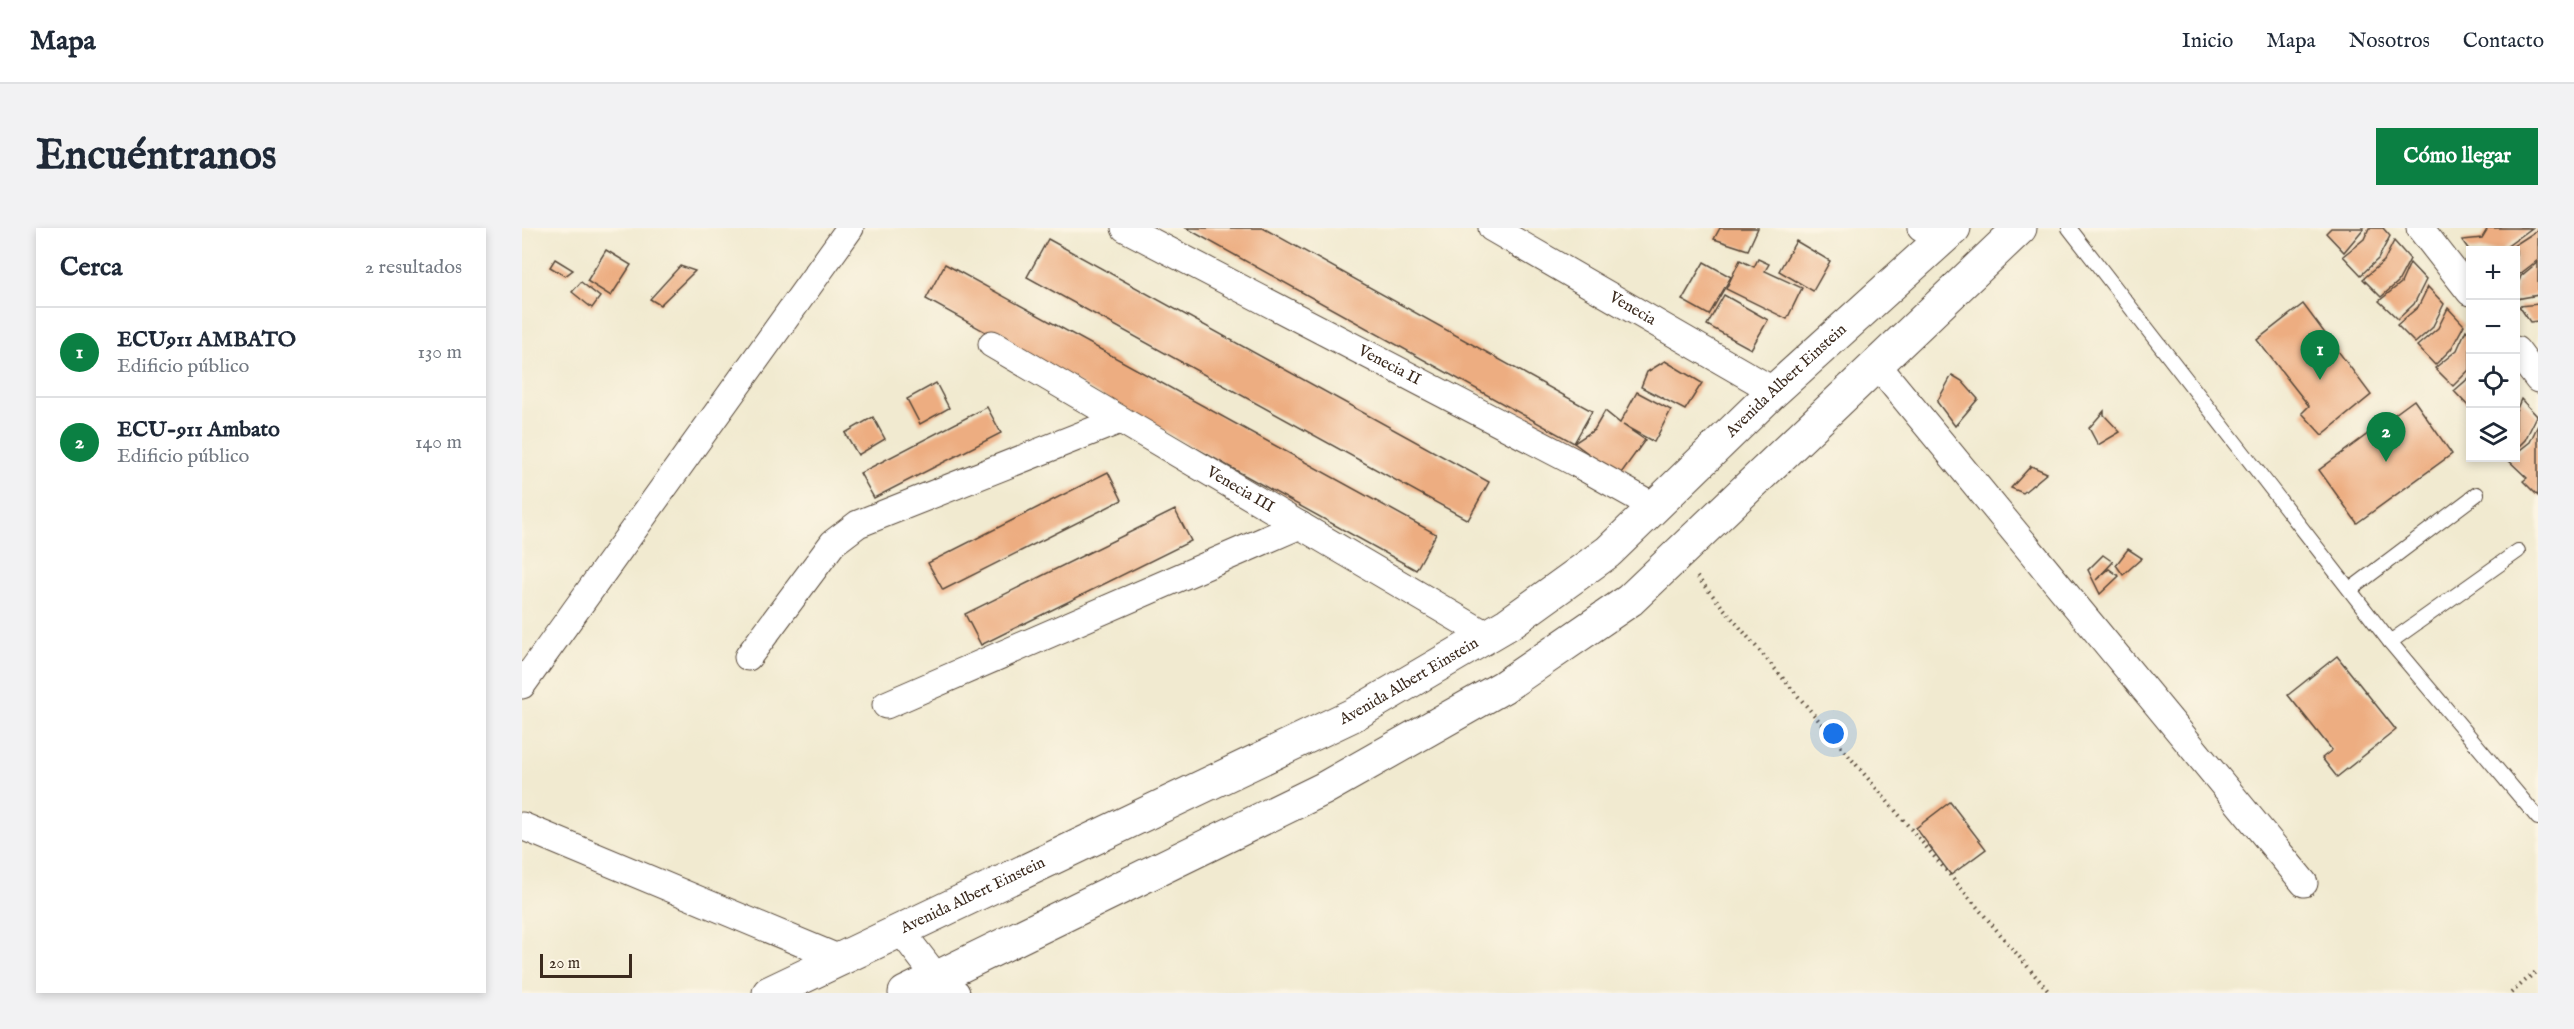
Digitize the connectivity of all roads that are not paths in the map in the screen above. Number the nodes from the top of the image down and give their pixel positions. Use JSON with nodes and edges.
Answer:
{"nodes":[{"id":1,"x":850,"y":228,"type":"edge"},
{"id":2,"x":1125,"y":228,"type":"edge"},
{"id":3,"x":1492,"y":228,"type":"edge"},
{"id":4,"x":2020,"y":228,"type":"edge"},
{"id":5,"x":2069,"y":228,"type":"edge"},
{"id":6,"x":2421,"y":228,"type":"edge"},
{"id":7,"x":1939,"y":232,"type":"edge"},
{"id":8,"x":2466,"y":287,"type":"edge"},
{"id":9,"x":992,"y":344,"type":"dead end"},
{"id":10,"x":2519,"y":354,"type":"edge"},
{"id":11,"x":1878,"y":366,"type":"junction"},
{"id":12,"x":2538,"y":379,"type":"edge"},
{"id":13,"x":1774,"y":391,"type":"junction"},
{"id":14,"x":1120,"y":420,"type":"junction"},
{"id":15,"x":2477,"y":494,"type":"dead end"},
{"id":16,"x":1655,"y":507,"type":"junction"},
{"id":17,"x":1300,"y":525,"type":"junction"},
{"id":18,"x":2518,"y":551,"type":"dead end"},
{"id":19,"x":2351,"y":589,"type":"junction"},
{"id":20,"x":1488,"y":636,"type":"junction"},
{"id":21,"x":2390,"y":642,"type":"junction"},
{"id":22,"x":748,"y":657,"type":"dead end"},
{"id":23,"x":522,"y":685,"type":"edge"},
{"id":24,"x":886,"y":705,"type":"dead end"},
{"id":25,"x":2538,"y":818,"type":"edge"},
{"id":26,"x":522,"y":826,"type":"edge"},
{"id":27,"x":2304,"y":883,"type":"dead end"},
{"id":28,"x":900,"y":930,"type":"junction"},
{"id":29,"x":840,"y":959,"type":"junction"},
{"id":30,"x":946,"y":986,"type":"edge"},
{"id":31,"x":769,"y":993,"type":"edge"},
{"id":32,"x":905,"y":993,"type":"edge"}],
"edges":[{"from":1,"to":23,"type":"street"},
{"from":2,"to":16,"type":"street","name":"Venecia II"},
{"from":3,"to":13,"type":"street","name":"Venecia"},
{"from":4,"to":11,"type":"street"},
{"from":5,"to":19,"type":"lane"},
{"from":6,"to":8,"type":"street"},
{"from":7,"to":13,"type":"street","name":"Avenida Albert Einstein"},
{"from":9,"to":14,"type":"street","name":"Venecia III"},
{"from":10,"to":12,"type":"street"},
{"from":11,"to":27,"type":"street"},
{"from":11,"to":30,"type":"street"},
{"from":13,"to":16,"type":"street","name":"Avenida Albert Einstein"},
{"from":14,"to":17,"type":"street","name":"Venecia III"},
{"from":14,"to":22,"type":"street"},
{"from":15,"to":19,"type":"lane"},
{"from":16,"to":20,"type":"street","name":"Avenida Albert Einstein"},
{"from":17,"to":20,"type":"street","name":"Venecia III"},
{"from":17,"to":24,"type":"street"},
{"from":18,"to":21,"type":"lane"},
{"from":19,"to":21,"type":"lane"},
{"from":20,"to":28,"type":"street","name":"Avenida Albert Einstein"},
{"from":21,"to":25,"type":"lane"},
{"from":26,"to":29,"type":"street"},
{"from":28,"to":29,"type":"street","name":"Avenida Albert Einstein"},
{"from":28,"to":30,"type":"street"},
{"from":29,"to":31,"type":"street","name":"Avenida Albert Einstein"},
{"from":30,"to":32,"type":"street"}]}
